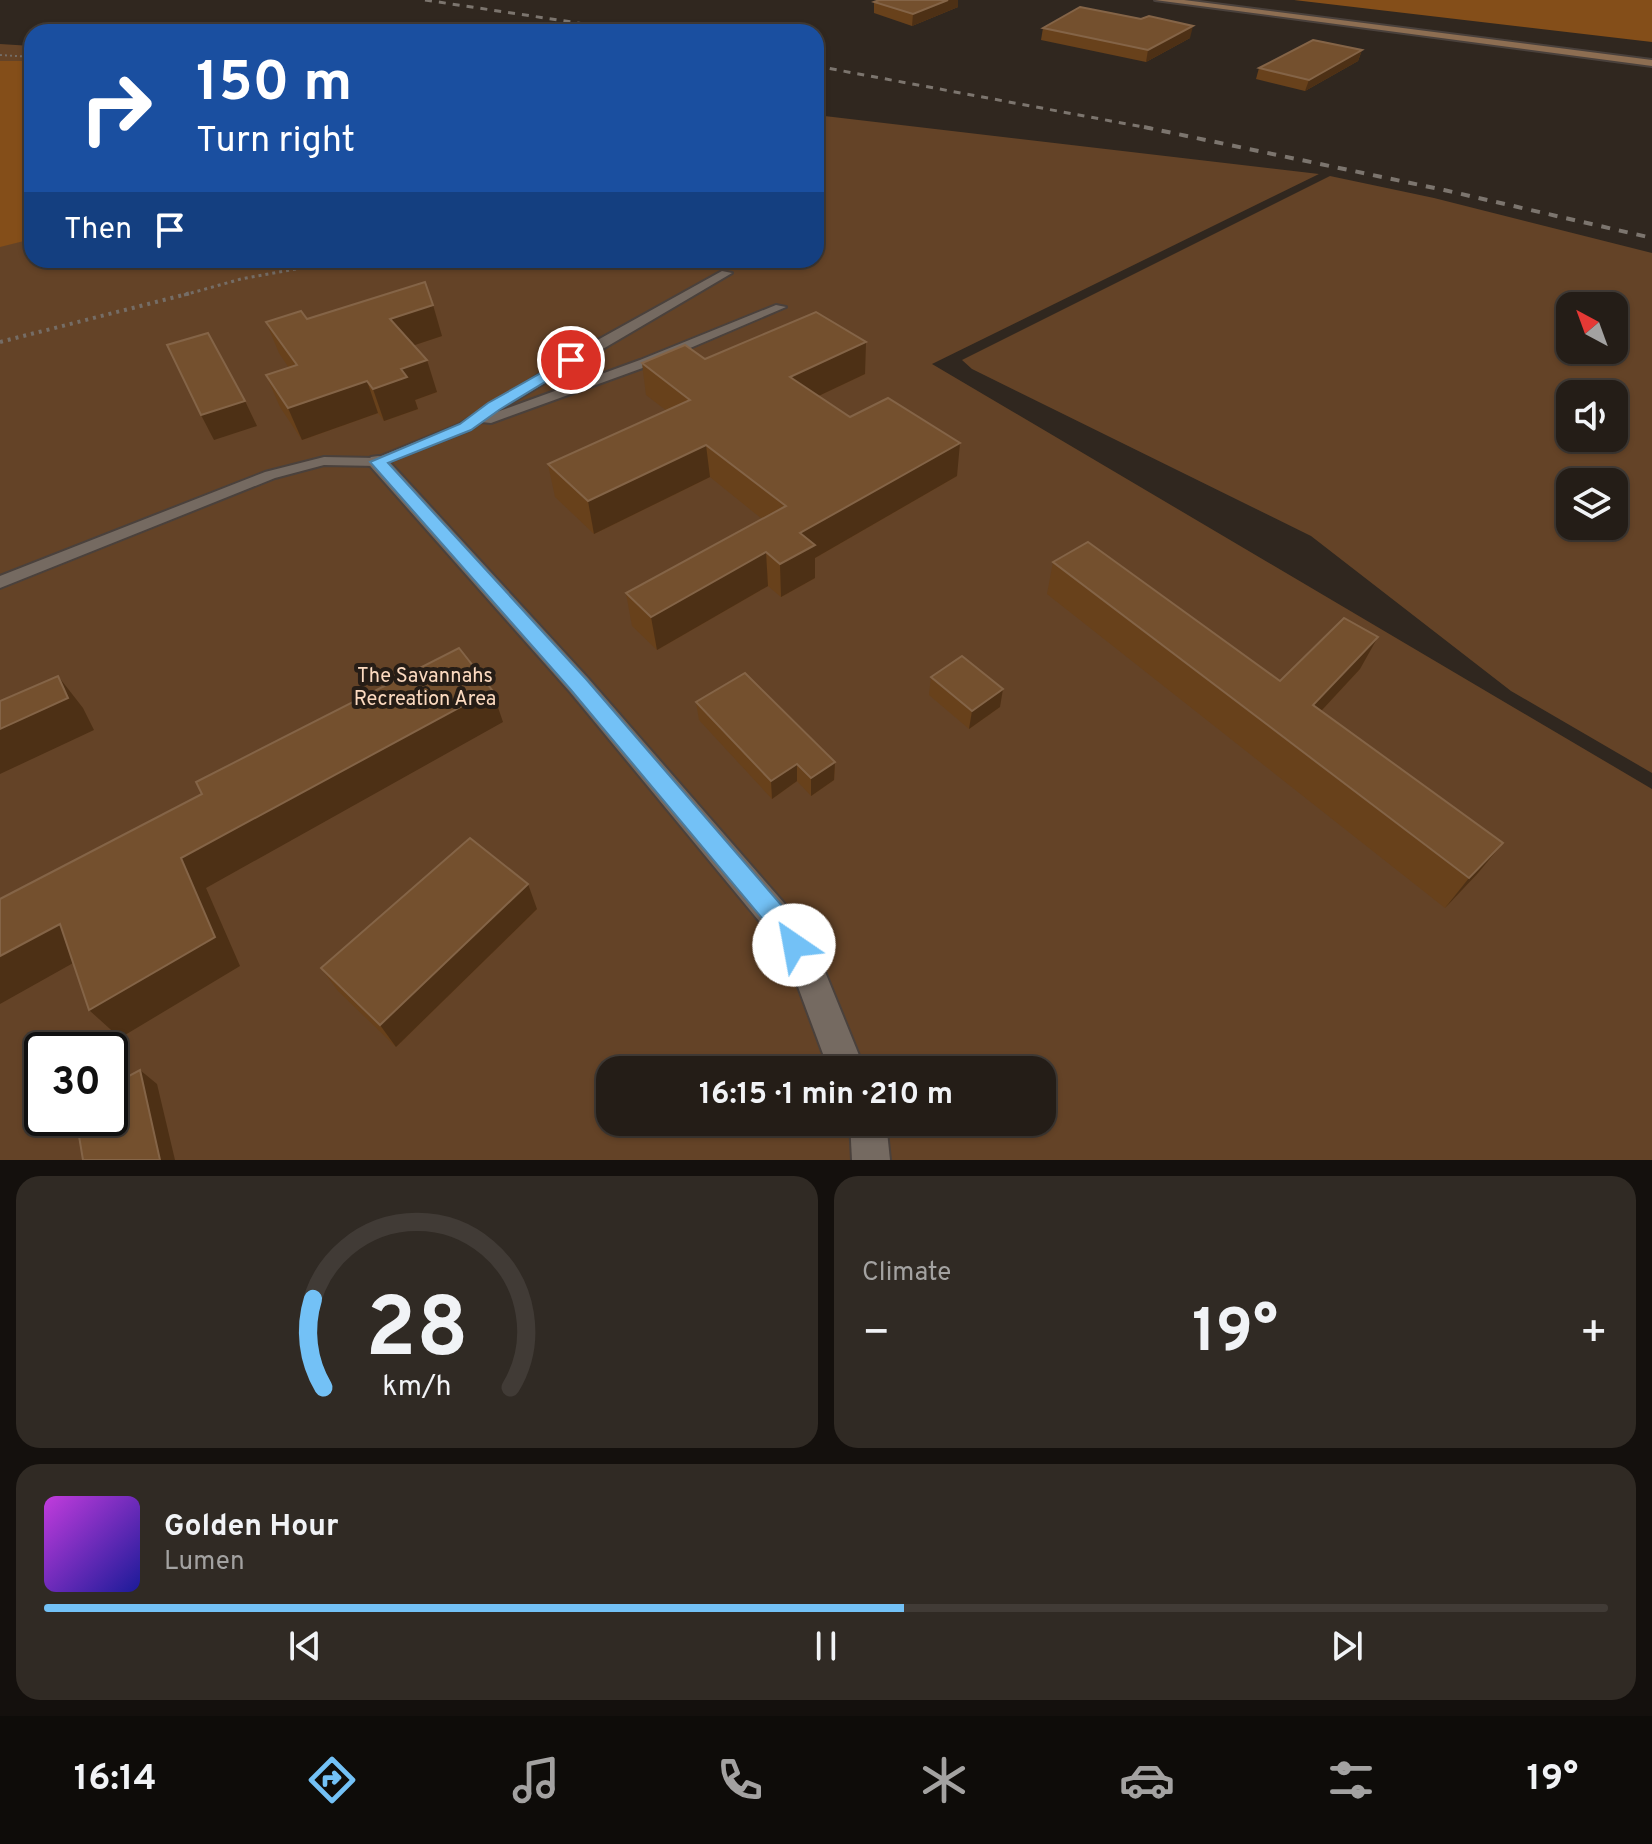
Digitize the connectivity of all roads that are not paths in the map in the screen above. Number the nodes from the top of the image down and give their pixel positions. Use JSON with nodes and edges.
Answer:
{"nodes":[{"id":1,"x":1160,"y":0,"type":"edge"},
{"id":2,"x":1652,"y":63,"type":"edge"},
{"id":3,"x":726,"y":273,"type":"dead end"},
{"id":4,"x":780,"y":307,"type":"dead end"},
{"id":5,"x":465,"y":427,"type":"junction"},
{"id":6,"x":378,"y":462,"type":"junction"},
{"id":7,"x":0,"y":582,"type":"edge"},
{"id":8,"x":842,"y":1056,"type":"edge"},
{"id":9,"x":869,"y":1136,"type":"edge"},
{"id":10,"x":871,"y":1160,"type":"edge"}],
"edges":[{"from":1,"to":2,"type":"main road"},
{"from":3,"to":5,"type":"lane"},
{"from":4,"to":5,"type":"lane"},
{"from":5,"to":6,"type":"lane"},
{"from":6,"to":7,"type":"lane"},
{"from":6,"to":8,"type":"street"},
{"from":9,"to":10,"type":"street"}]}
